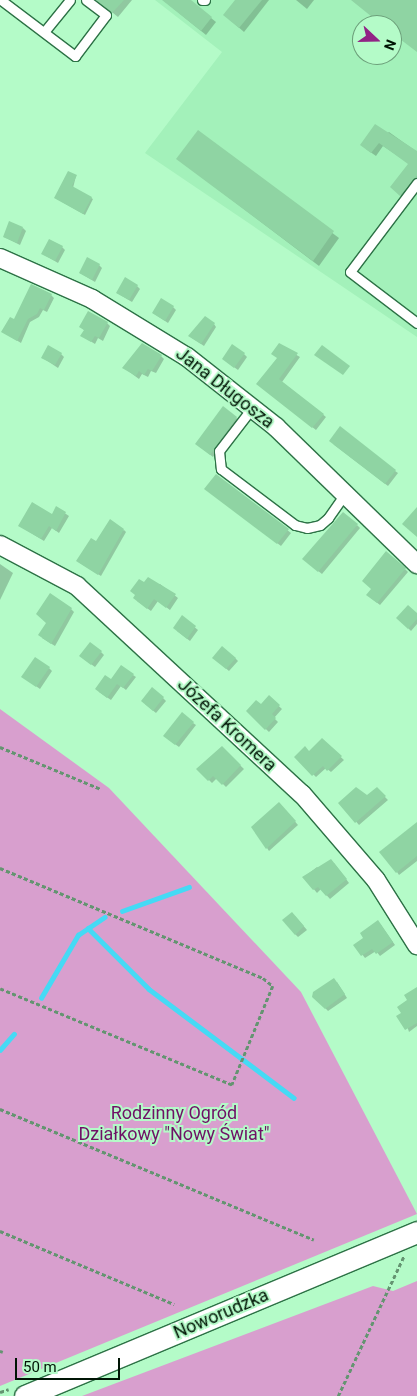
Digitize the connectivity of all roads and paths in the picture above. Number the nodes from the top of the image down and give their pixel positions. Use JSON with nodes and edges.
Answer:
{"nodes":[{"id":1,"x":0,"y":0,"type":"edge"},
{"id":2,"x":70,"y":0,"type":"edge"},
{"id":3,"x":86,"y":0,"type":"edge"},
{"id":4,"x":44,"y":32,"type":"junction"},
{"id":5,"x":417,"y":183,"type":"edge"},
{"id":6,"x":0,"y":258,"type":"edge"},
{"id":7,"x":417,"y":323,"type":"edge"},
{"id":8,"x":252,"y":408,"type":"junction"},
{"id":9,"x":345,"y":494,"type":"junction"},
{"id":10,"x":0,"y":545,"type":"edge"},
{"id":11,"x":417,"y":564,"type":"edge"},
{"id":12,"x":0,"y":748,"type":"edge"},
{"id":13,"x":102,"y":789,"type":"dead end"},
{"id":14,"x":0,"y":868,"type":"edge"},
{"id":15,"x":417,"y":945,"type":"edge"},
{"id":16,"x":0,"y":989,"type":"edge"},
{"id":17,"x":0,"y":1109,"type":"edge"},
{"id":18,"x":0,"y":1231,"type":"edge"},
{"id":19,"x":314,"y":1240,"type":"dead end"},
{"id":20,"x":412,"y":1241,"type":"edge"},
{"id":21,"x":174,"y":1304,"type":"dead end"},
{"id":22,"x":25,"y":1396,"type":"edge"},
{"id":23,"x":338,"y":1396,"type":"edge"}],
"edges":[{"from":1,"to":4,"type":"lane"},
{"from":2,"to":4,"type":"lane"},
{"from":3,"to":4,"type":"lane"},
{"from":5,"to":7,"type":"lane"},
{"from":6,"to":8,"type":"street","name":"Jana Długosza"},
{"from":8,"to":9,"type":"street","name":"Jana Długosza"},
{"from":8,"to":9,"type":"lane"},
{"from":9,"to":11,"type":"street","name":"Jana Długosza"},
{"from":10,"to":15,"type":"street","name":"Józefa Kromera"},
{"from":12,"to":13,"type":"path"},
{"from":14,"to":16,"type":"path"},
{"from":17,"to":19,"type":"path"},
{"from":18,"to":21,"type":"path"},
{"from":20,"to":22,"type":"street","name":"Noworudzka"},
{"from":20,"to":23,"type":"path"}]}
